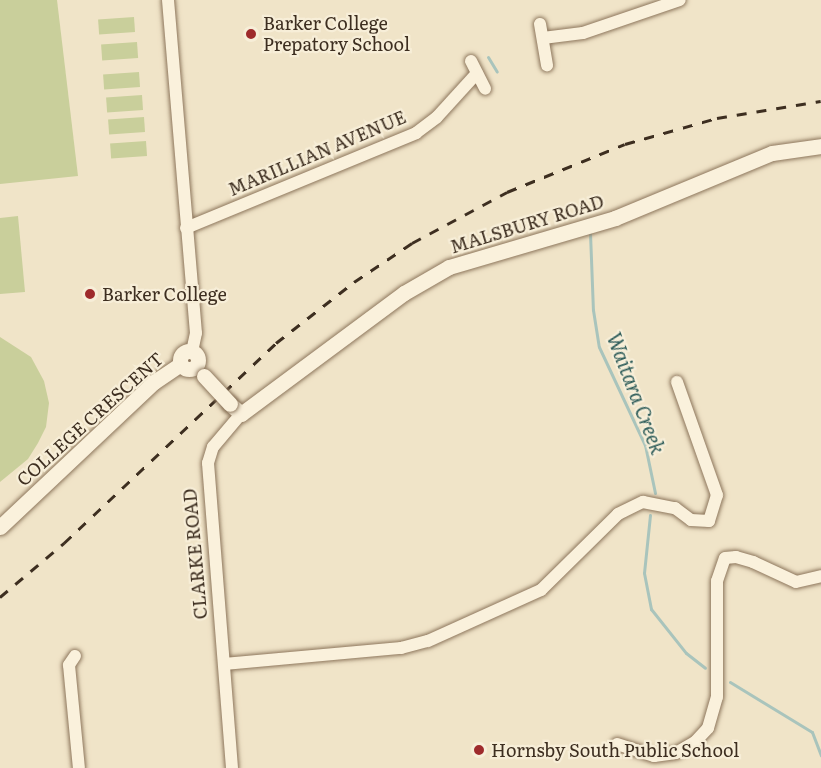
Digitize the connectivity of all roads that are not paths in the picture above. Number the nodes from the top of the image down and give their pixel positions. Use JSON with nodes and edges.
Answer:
{"nodes":[{"id":1,"x":168,"y":0,"type":"edge"},
{"id":2,"x":680,"y":0,"type":"edge"},
{"id":3,"x":540,"y":24,"type":"dead end"},
{"id":4,"x":543,"y":38,"type":"junction"},
{"id":5,"x":471,"y":62,"type":"dead end"},
{"id":6,"x":547,"y":65,"type":"dead end"},
{"id":7,"x":477,"y":73,"type":"junction"},
{"id":8,"x":485,"y":89,"type":"dead end"},
{"id":9,"x":821,"y":146,"type":"edge"},
{"id":10,"x":186,"y":228,"type":"junction"},
{"id":11,"x":193,"y":364,"type":"junction"},
{"id":12,"x":677,"y":382,"type":"dead end"},
{"id":13,"x":236,"y":409,"type":"junction"},
{"id":14,"x":0,"y":527,"type":"edge"},
{"id":15,"x":821,"y":576,"type":"edge"},
{"id":16,"x":75,"y":656,"type":"dead end"},
{"id":17,"x":224,"y":664,"type":"junction"},
{"id":18,"x":617,"y":744,"type":"dead end"},
{"id":19,"x":79,"y":768,"type":"edge"},
{"id":20,"x":232,"y":768,"type":"edge"}],
"edges":[{"from":1,"to":10,"type":"street"},
{"from":2,"to":4,"type":"street"},
{"from":3,"to":4,"type":"street"},
{"from":4,"to":6,"type":"street"},
{"from":5,"to":7,"type":"street"},
{"from":7,"to":8,"type":"street"},
{"from":7,"to":10,"type":"street","name":"MARILLIAN AVENUE"},
{"from":9,"to":13,"type":"street","name":"MALSBURY ROAD"},
{"from":10,"to":11,"type":"street"},
{"from":11,"to":13,"type":"street","bridge":true},
{"from":11,"to":14,"type":"street","name":"COLLEGE CRESCENT"},
{"from":12,"to":17,"type":"street"},
{"from":13,"to":17,"type":"street","name":"CLARKE ROAD"},
{"from":15,"to":18,"type":"street"},
{"from":16,"to":19,"type":"street"},
{"from":17,"to":20,"type":"street","name":"CLARKE ROAD"}]}
